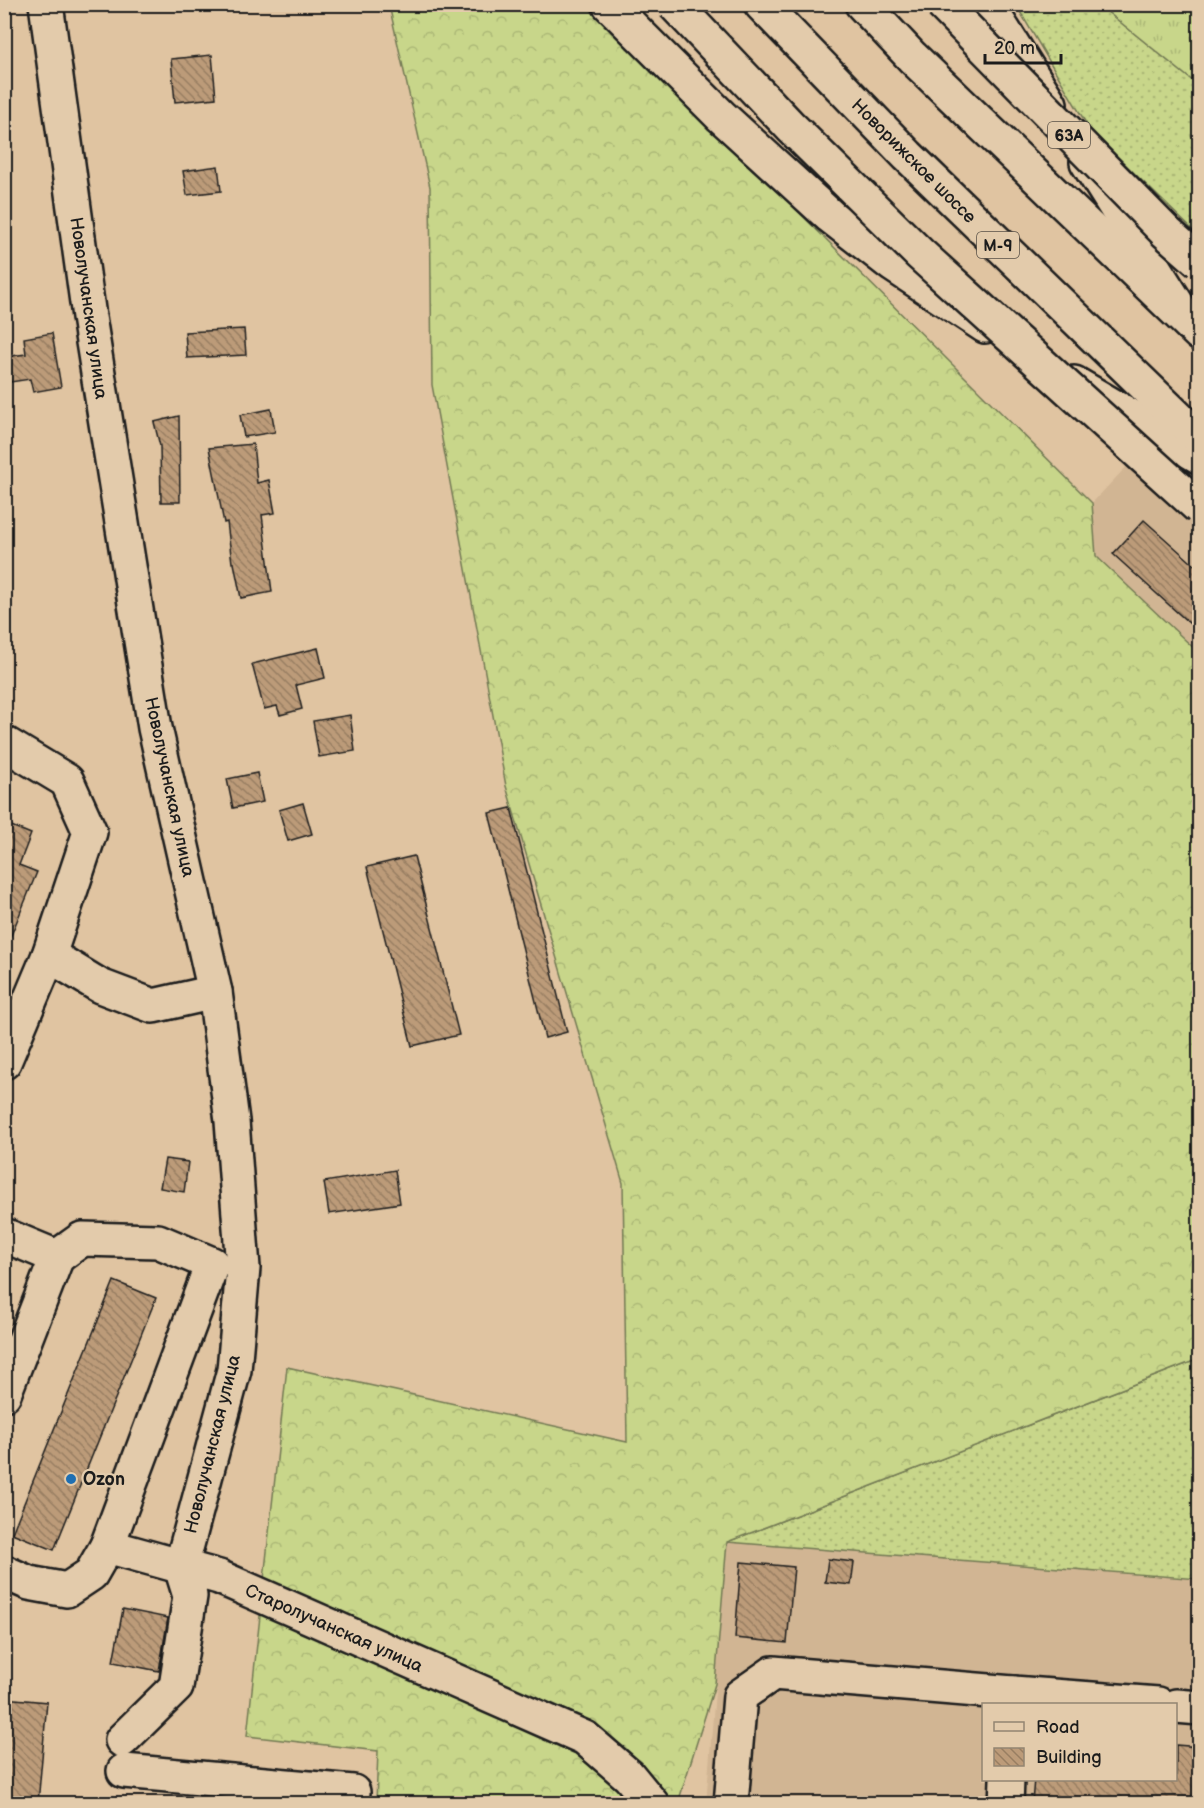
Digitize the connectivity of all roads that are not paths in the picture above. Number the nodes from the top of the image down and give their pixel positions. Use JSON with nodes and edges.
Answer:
{"nodes":[{"id":1,"x":46,"y":4,"type":"edge"},
{"id":2,"x":609,"y":4,"type":"edge"},
{"id":3,"x":674,"y":4,"type":"edge"},
{"id":4,"x":761,"y":4,"type":"edge"},
{"id":5,"x":862,"y":4,"type":"edge"},
{"id":6,"x":942,"y":4,"type":"edge"},
{"id":7,"x":987,"y":4,"type":"edge"},
{"id":8,"x":1200,"y":262,"type":"edge"},
{"id":9,"x":1196,"y":331,"type":"edge"},
{"id":10,"x":1200,"y":439,"type":"edge"},
{"id":11,"x":1200,"y":457,"type":"edge"},
{"id":12,"x":1200,"y":508,"type":"edge"},
{"id":13,"x":4,"y":742,"type":"edge"},
{"id":14,"x":49,"y":955,"type":"junction"},
{"id":15,"x":215,"y":992,"type":"junction"},
{"id":16,"x":4,"y":1062,"type":"edge"},
{"id":17,"x":4,"y":1235,"type":"edge"},
{"id":18,"x":57,"y":1257,"type":"junction"},
{"id":19,"x":228,"y":1266,"type":"junction"},
{"id":20,"x":4,"y":1394,"type":"edge"},
{"id":21,"x":107,"y":1546,"type":"junction"},
{"id":22,"x":181,"y":1567,"type":"junction"},
{"id":23,"x":4,"y":1572,"type":"edge"},
{"id":24,"x":1013,"y":1699,"type":"edge"},
{"id":25,"x":1129,"y":1703,"type":"edge"},
{"id":26,"x":1177,"y":1706,"type":"edge"},
{"id":27,"x":1200,"y":1708,"type":"edge"},
{"id":28,"x":1007,"y":1781,"type":"edge"},
{"id":29,"x":352,"y":1803,"type":"edge"},
{"id":30,"x":652,"y":1803,"type":"edge"},
{"id":31,"x":731,"y":1803,"type":"edge"},
{"id":32,"x":1006,"y":1803,"type":"edge"}],
"edges":[{"from":1,"to":15,"type":"main road","name":"Новолучанская улица"},
{"from":2,"to":11,"type":"main road"},
{"from":3,"to":12,"type":"main road","bridge":true},
{"from":4,"to":10,"type":"main road","name":"Новорижское шоссе","number":"М-9"},
{"from":5,"to":9,"type":"main road"},
{"from":6,"to":8,"type":"main road","number":"63A","bridge":true},
{"from":7,"to":9,"type":"main road"},
{"from":13,"to":14,"type":"main road"},
{"from":14,"to":15,"type":"main road"},
{"from":14,"to":16,"type":"main road"},
{"from":15,"to":19,"type":"main road","name":"Новолучанская улица"},
{"from":17,"to":18,"type":"main road"},
{"from":18,"to":19,"type":"main road"},
{"from":18,"to":20,"type":"main road"},
{"from":19,"to":21,"type":"main road"},
{"from":19,"to":22,"type":"main road","name":"Новолучанская улица"},
{"from":21,"to":22,"type":"main road","name":"Старолучанская улица"},
{"from":21,"to":23,"type":"main road"},
{"from":22,"to":29,"type":"main road"},
{"from":22,"to":30,"type":"main road","name":"Старолучанская улица"},
{"from":24,"to":25,"type":"main road"},
{"from":24,"to":31,"type":"main road"},
{"from":26,"to":27,"type":"main road"},
{"from":28,"to":32,"type":"main road"}]}
